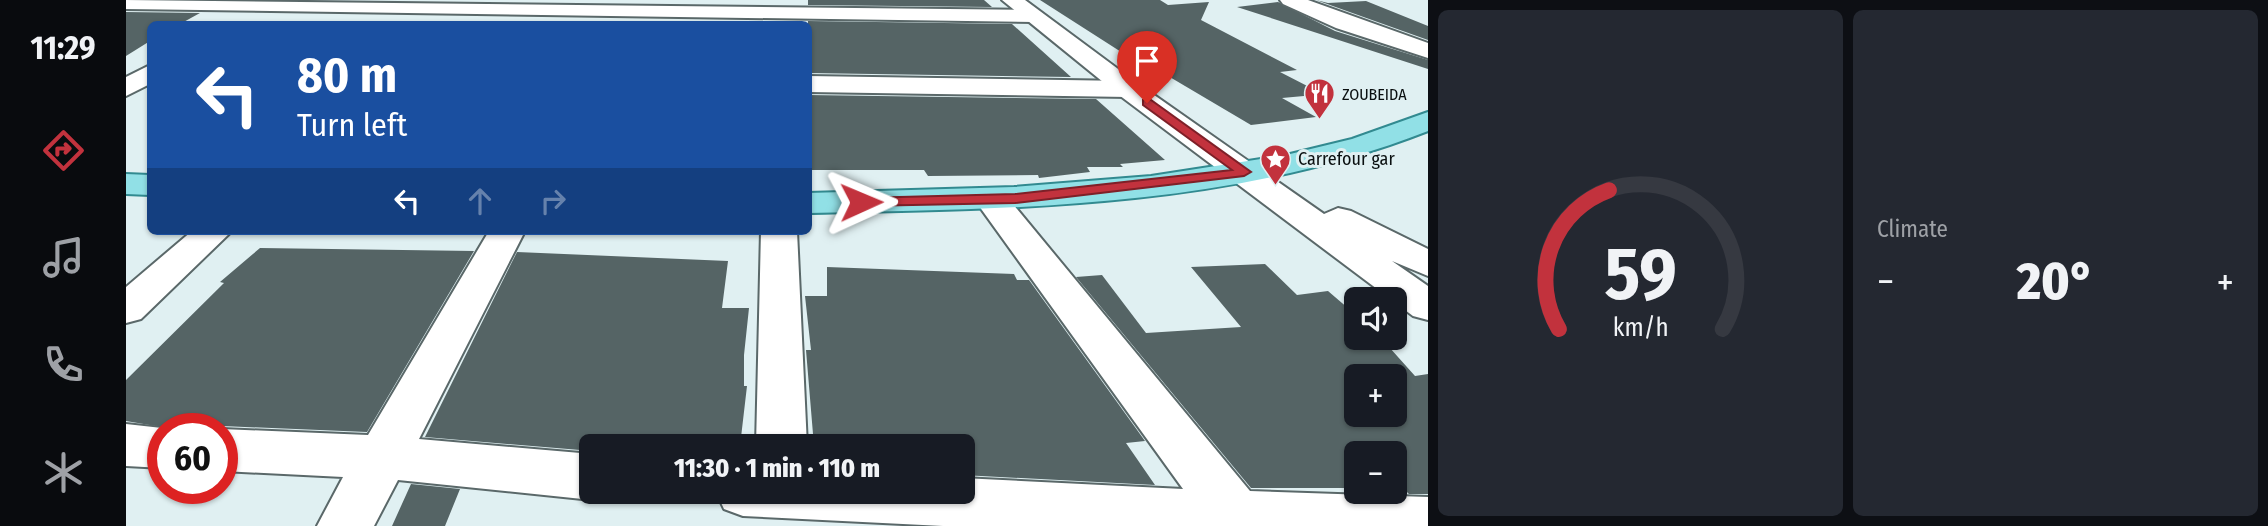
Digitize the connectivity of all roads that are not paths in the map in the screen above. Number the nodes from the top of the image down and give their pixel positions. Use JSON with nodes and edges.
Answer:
{"nodes":[{"id":1,"x":1290,"y":0,"type":"edge"},
{"id":2,"x":126,"y":2,"type":"edge"},
{"id":3,"x":274,"y":3,"type":"edge"},
{"id":4,"x":464,"y":4,"type":"edge"},
{"id":5,"x":1023,"y":8,"type":"edge"},
{"id":6,"x":624,"y":11,"type":"edge"},
{"id":7,"x":785,"y":13,"type":"edge"},
{"id":8,"x":241,"y":21,"type":"edge"},
{"id":9,"x":444,"y":21,"type":"edge"},
{"id":10,"x":1428,"y":51,"type":"edge"},
{"id":11,"x":126,"y":72,"type":"edge"},
{"id":12,"x":147,"y":73,"type":"edge"},
{"id":13,"x":147,"y":75,"type":"edge"},
{"id":14,"x":812,"y":84,"type":"edge"},
{"id":15,"x":126,"y":88,"type":"edge"},
{"id":16,"x":1128,"y":89,"type":"junction"},
{"id":17,"x":1428,"y":121,"type":"edge"},
{"id":18,"x":1250,"y":177,"type":"junction"},
{"id":19,"x":126,"y":184,"type":"edge"},
{"id":20,"x":147,"y":185,"type":"edge"},
{"id":21,"x":991,"y":199,"type":"junction"},
{"id":22,"x":812,"y":203,"type":"edge"},
{"id":23,"x":209,"y":235,"type":"edge"},
{"id":24,"x":505,"y":235,"type":"edge"},
{"id":25,"x":779,"y":235,"type":"edge"},
{"id":26,"x":1428,"y":264,"type":"edge"},
{"id":27,"x":1428,"y":306,"type":"edge"},
{"id":28,"x":126,"y":309,"type":"edge"},
{"id":29,"x":776,"y":434,"type":"edge"},
{"id":30,"x":126,"y":445,"type":"edge"},
{"id":31,"x":147,"y":446,"type":"edge"},
{"id":32,"x":238,"y":451,"type":"edge"},
{"id":33,"x":383,"y":457,"type":"junction"},
{"id":34,"x":579,"y":476,"type":"edge"},
{"id":35,"x":975,"y":503,"type":"edge"},
{"id":36,"x":1238,"y":521,"type":"edge"},
{"id":37,"x":1428,"y":522,"type":"edge"},
{"id":38,"x":345,"y":526,"type":"edge"}],
"edges":[{"from":1,"to":10,"type":"street"},
{"from":2,"to":3,"type":"street"},
{"from":3,"to":4,"type":"street"},
{"from":3,"to":8,"type":"street"},
{"from":4,"to":6,"type":"street"},
{"from":4,"to":9,"type":"street"},
{"from":5,"to":7,"type":"street"},
{"from":5,"to":16,"type":"street"},
{"from":6,"to":7,"type":"street"},
{"from":11,"to":12,"type":"street"},
{"from":13,"to":15,"type":"street"},
{"from":14,"to":16,"type":"street"},
{"from":16,"to":18,"type":"street"},
{"from":17,"to":18,"type":"main road"},
{"from":18,"to":21,"type":"main road"},
{"from":18,"to":26,"type":"street"},
{"from":18,"to":27,"type":"street"},
{"from":19,"to":20,"type":"main road"},
{"from":21,"to":22,"type":"main road"},
{"from":21,"to":36,"type":"street"},
{"from":23,"to":28,"type":"street"},
{"from":24,"to":33,"type":"street"},
{"from":25,"to":29,"type":"street"},
{"from":30,"to":31,"type":"street"},
{"from":32,"to":33,"type":"street"},
{"from":33,"to":34,"type":"street"},
{"from":33,"to":38,"type":"street"},
{"from":35,"to":36,"type":"street"},
{"from":36,"to":37,"type":"street"}]}
